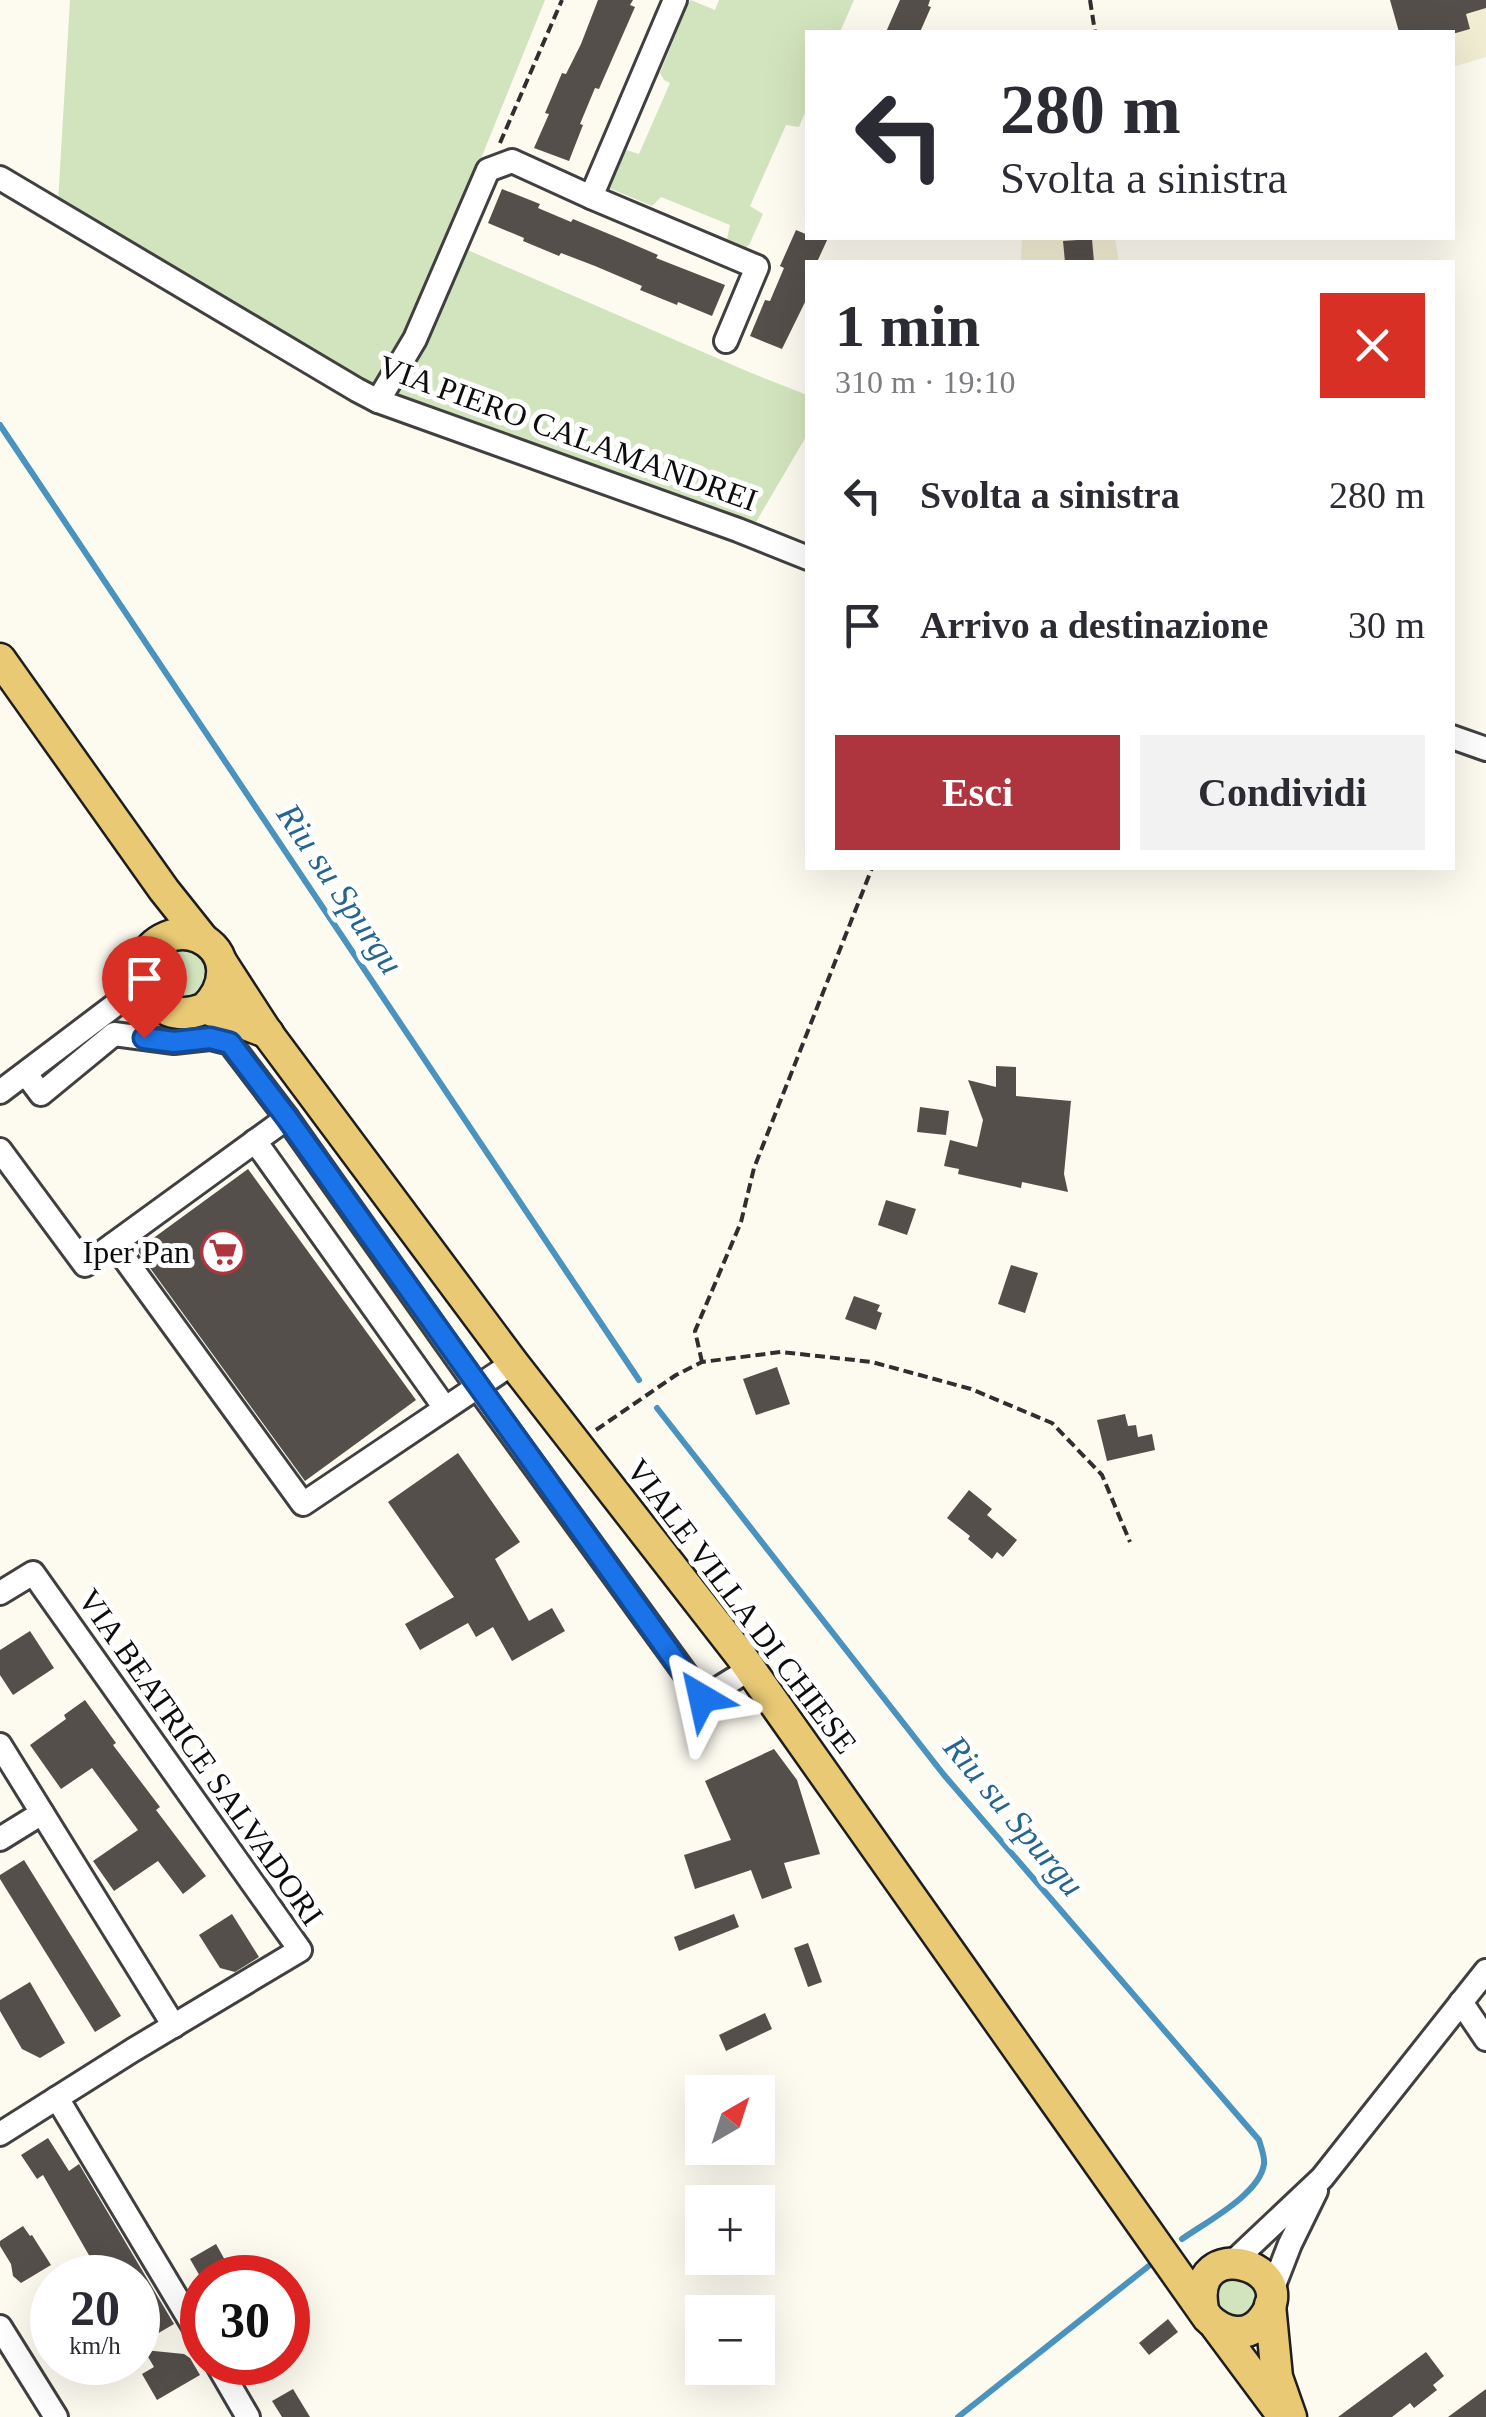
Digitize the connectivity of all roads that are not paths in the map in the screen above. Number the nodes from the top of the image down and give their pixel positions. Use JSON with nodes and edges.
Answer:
{"nodes":[{"id":1,"x":675,"y":0,"type":"edge"},
{"id":2,"x":0,"y":178,"type":"edge"},
{"id":3,"x":591,"y":196,"type":"junction"},
{"id":4,"x":726,"y":341,"type":"dead end"},
{"id":5,"x":378,"y":401,"type":"junction"},
{"id":6,"x":805,"y":557,"type":"edge"},
{"id":7,"x":0,"y":659,"type":"edge"},
{"id":8,"x":1455,"y":738,"type":"edge"},
{"id":9,"x":1486,"y":749,"type":"edge"},
{"id":10,"x":164,"y":890,"type":"junction"},
{"id":11,"x":164,"y":938,"type":"junction"},
{"id":12,"x":212,"y":951,"type":"junction"},
{"id":13,"x":143,"y":984,"type":"junction"},
{"id":14,"x":205,"y":1008,"type":"junction"},
{"id":15,"x":268,"y":1034,"type":"junction"},
{"id":16,"x":75,"y":1051,"type":"junction"},
{"id":17,"x":0,"y":1092,"type":"edge"},
{"id":18,"x":287,"y":1118,"type":"junction"},
{"id":19,"x":255,"y":1141,"type":"junction"},
{"id":20,"x":0,"y":1150,"type":"edge"},
{"id":21,"x":114,"y":1244,"type":"junction"},
{"id":22,"x":513,"y":1363,"type":"junction"},
{"id":23,"x":477,"y":1386,"type":"junction"},
{"id":24,"x":445,"y":1408,"type":"junction"},
{"id":25,"x":0,"y":1594,"type":"edge"},
{"id":26,"x":750,"y":1669,"type":"junction"},
{"id":27,"x":0,"y":1746,"type":"edge"},
{"id":28,"x":42,"y":1813,"type":"junction"},
{"id":29,"x":0,"y":1839,"type":"edge"},
{"id":30,"x":1486,"y":1970,"type":"edge"},
{"id":31,"x":1461,"y":2002,"type":"junction"},
{"id":32,"x":174,"y":2026,"type":"junction"},
{"id":33,"x":1486,"y":2039,"type":"edge"},
{"id":34,"x":58,"y":2098,"type":"junction"},
{"id":35,"x":0,"y":2134,"type":"edge"},
{"id":36,"x":1322,"y":2178,"type":"junction"},
{"id":37,"x":1146,"y":2231,"type":"junction"},
{"id":38,"x":1227,"y":2264,"type":"junction"},
{"id":39,"x":1271,"y":2299,"type":"junction"},
{"id":40,"x":180,"y":2303,"type":"edge"},
{"id":41,"x":1210,"y":2318,"type":"junction"},
{"id":42,"x":0,"y":2326,"type":"edge"},
{"id":43,"x":229,"y":2385,"type":"edge"},
{"id":44,"x":56,"y":2417,"type":"edge"},
{"id":45,"x":248,"y":2417,"type":"edge"},
{"id":46,"x":1283,"y":2417,"type":"edge"},
{"id":47,"x":1291,"y":2417,"type":"edge"}],
"edges":[{"from":1,"to":3,"type":"street"},
{"from":2,"to":5,"type":"street","name":"VIA PIERO CALAMANDREI"},
{"from":3,"to":4,"type":"street"},
{"from":3,"to":5,"type":"street"},
{"from":5,"to":6,"type":"street","name":"VIA PIERO CALAMANDREI"},
{"from":7,"to":10,"type":"main road","name":"VIALE VILLA DI CHIESE"},
{"from":8,"to":9,"type":"street"},
{"from":10,"to":11,"type":"main road"},
{"from":10,"to":12,"type":"main road","name":"VIALE VILLA DI CHIESE"},
{"from":11,"to":12,"type":"main road"},
{"from":11,"to":13,"type":"main road"},
{"from":12,"to":14,"type":"main road"},
{"from":12,"to":15,"type":"main road","name":"VIALE VILLA DI CHIESE"},
{"from":13,"to":14,"type":"main road"},
{"from":13,"to":16,"type":"street"},
{"from":14,"to":15,"type":"main road"},
{"from":15,"to":22,"type":"main road","name":"VIALE VILLA DI CHIESE"},
{"from":16,"to":17,"type":"street"},
{"from":16,"to":18,"type":"street"},
{"from":18,"to":19,"type":"street"},
{"from":18,"to":23,"type":"street"},
{"from":19,"to":21,"type":"street"},
{"from":19,"to":24,"type":"street"},
{"from":20,"to":21,"type":"street"},
{"from":21,"to":24,"type":"street"},
{"from":22,"to":23,"type":"street"},
{"from":22,"to":26,"type":"main road","name":"VIALE VILLA DI CHIESE"},
{"from":23,"to":24,"type":"street"},
{"from":23,"to":26,"type":"street"},
{"from":25,"to":32,"type":"street","name":"VIA BEATRICE SALVADORI"},
{"from":26,"to":37,"type":"main road","name":"VIALE VILLA DI CHIESE"},
{"from":27,"to":28,"type":"street"},
{"from":28,"to":29,"type":"street"},
{"from":28,"to":32,"type":"street"},
{"from":30,"to":31,"type":"street"},
{"from":31,"to":33,"type":"street"},
{"from":31,"to":36,"type":"street"},
{"from":32,"to":34,"type":"street","name":"VIA BEATRICE SALVADORI"},
{"from":34,"to":35,"type":"street","name":"VIA BEATRICE SALVADORI"},
{"from":34,"to":40,"type":"street"},
{"from":36,"to":38,"type":"street"},
{"from":36,"to":39,"type":"street"},
{"from":37,"to":38,"type":"main road"},
{"from":37,"to":41,"type":"main road","name":"VIALE VILLA DI CHIESE"},
{"from":38,"to":39,"type":"main road"},
{"from":38,"to":41,"type":"main road"},
{"from":39,"to":41,"type":"main road"},
{"from":39,"to":47,"type":"main road"},
{"from":41,"to":46,"type":"main road","name":"VIALE VILLA DI CHIESE"},
{"from":42,"to":44,"type":"street"},
{"from":43,"to":45,"type":"street"}]}
